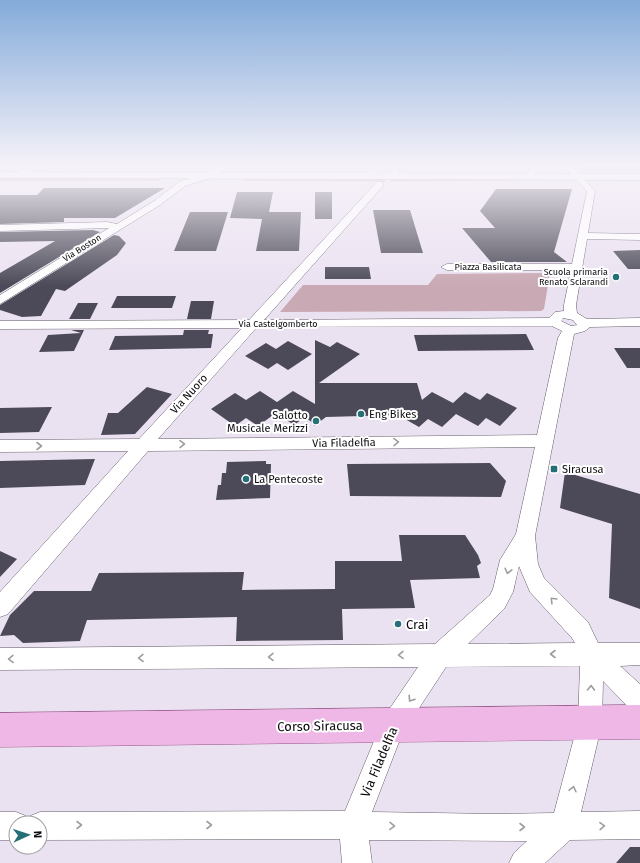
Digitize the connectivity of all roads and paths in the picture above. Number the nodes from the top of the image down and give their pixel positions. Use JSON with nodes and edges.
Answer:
{"nodes":[{"id":1,"x":153,"y":205,"type":"edge"},
{"id":2,"x":361,"y":205,"type":"edge"},
{"id":3,"x":588,"y":205,"type":"edge"},
{"id":4,"x":118,"y":227,"type":"junction"},
{"id":5,"x":0,"y":228,"type":"edge"},
{"id":6,"x":582,"y":236,"type":"junction"},
{"id":7,"x":640,"y":236,"type":"edge"},
{"id":8,"x":447,"y":267,"type":"dead end"},
{"id":9,"x":577,"y":267,"type":"junction"},
{"id":10,"x":0,"y":300,"type":"edge"},
{"id":11,"x":640,"y":322,"type":"edge"},
{"id":12,"x":565,"y":323,"type":"junction"},
{"id":13,"x":253,"y":324,"type":"junction"},
{"id":14,"x":0,"y":325,"type":"edge"},
{"id":15,"x":544,"y":441,"type":"junction"},
{"id":16,"x":143,"y":445,"type":"junction"},
{"id":17,"x":0,"y":446,"type":"edge"},
{"id":18,"x":525,"y":536,"type":"junction"},
{"id":19,"x":0,"y":607,"type":"edge"},
{"id":20,"x":592,"y":654,"type":"junction"},
{"id":21,"x":640,"y":654,"type":"edge"},
{"id":22,"x":440,"y":655,"type":"junction"},
{"id":23,"x":0,"y":659,"type":"edge"},
{"id":24,"x":640,"y":701,"type":"edge"},
{"id":25,"x":640,"y":722,"type":"edge"},
{"id":26,"x":590,"y":723,"type":"junction"},
{"id":27,"x":393,"y":726,"type":"junction"},
{"id":28,"x":0,"y":730,"type":"edge"},
{"id":29,"x":353,"y":825,"type":"junction"},
{"id":30,"x":640,"y":825,"type":"edge"},
{"id":31,"x":48,"y":826,"type":"edge"},
{"id":32,"x":564,"y":827,"type":"junction"},
{"id":33,"x":357,"y":863,"type":"edge"},
{"id":34,"x":524,"y":863,"type":"edge"}],
"edges":[{"from":1,"to":4,"type":"street","name":"Via Boston"},
{"from":2,"to":13,"type":"street","name":"Via Nuoro"},
{"from":3,"to":6,"type":"street","name":"Via Filadelfia"},
{"from":4,"to":5,"type":"street"},
{"from":4,"to":10,"type":"street","name":"Via Boston"},
{"from":6,"to":7,"type":"street"},
{"from":6,"to":9,"type":"street","name":"Via Filadelfia"},
{"from":8,"to":9,"type":"street","name":"Piazza Basilicata"},
{"from":9,"to":12,"type":"street","name":"Via Filadelfia"},
{"from":11,"to":12,"type":"street"},
{"from":12,"to":13,"type":"street","name":"Via Castelgomberto"},
{"from":12,"to":15,"type":"street","name":"Via Filadelfia"},
{"from":13,"to":14,"type":"street","name":"Via Castelgomberto"},
{"from":13,"to":16,"type":"street","name":"Via Nuoro"},
{"from":16,"to":15,"type":"street","name":"Via Filadelfia","one_way":true},
{"from":15,"to":18,"type":"street","name":"Via Filadelfia"},
{"from":17,"to":16,"type":"street","one_way":true},
{"from":16,"to":19,"type":"street","name":"Via Nuoro"},
{"from":20,"to":18,"type":"street","name":"Via Filadelfia","one_way":true},
{"from":18,"to":22,"type":"street","name":"Via Filadelfia","one_way":true},
{"from":20,"to":21,"type":"street"},
{"from":20,"to":22,"type":"street","one_way":true},
{"from":20,"to":24,"type":"street"},
{"from":26,"to":20,"type":"street","name":"Via Filadelfia","one_way":true},
{"from":22,"to":23,"type":"street","one_way":true},
{"from":22,"to":27,"type":"street","name":"Via Filadelfia","one_way":true},
{"from":25,"to":26,"type":"main road","name":"Corso Siracusa"},
{"from":26,"to":27,"type":"main road","name":"Corso Siracusa"},
{"from":32,"to":26,"type":"street","name":"Via Filadelfia","one_way":true},
{"from":27,"to":28,"type":"main road","name":"Corso Siracusa"},
{"from":27,"to":29,"type":"street","name":"Via Filadelfia"},
{"from":31,"to":29,"type":"street","one_way":true},
{"from":29,"to":32,"type":"street","one_way":true},
{"from":29,"to":33,"type":"street","name":"Via Filadelfia"},
{"from":32,"to":30,"type":"street","one_way":true},
{"from":32,"to":34,"type":"street"}]}
